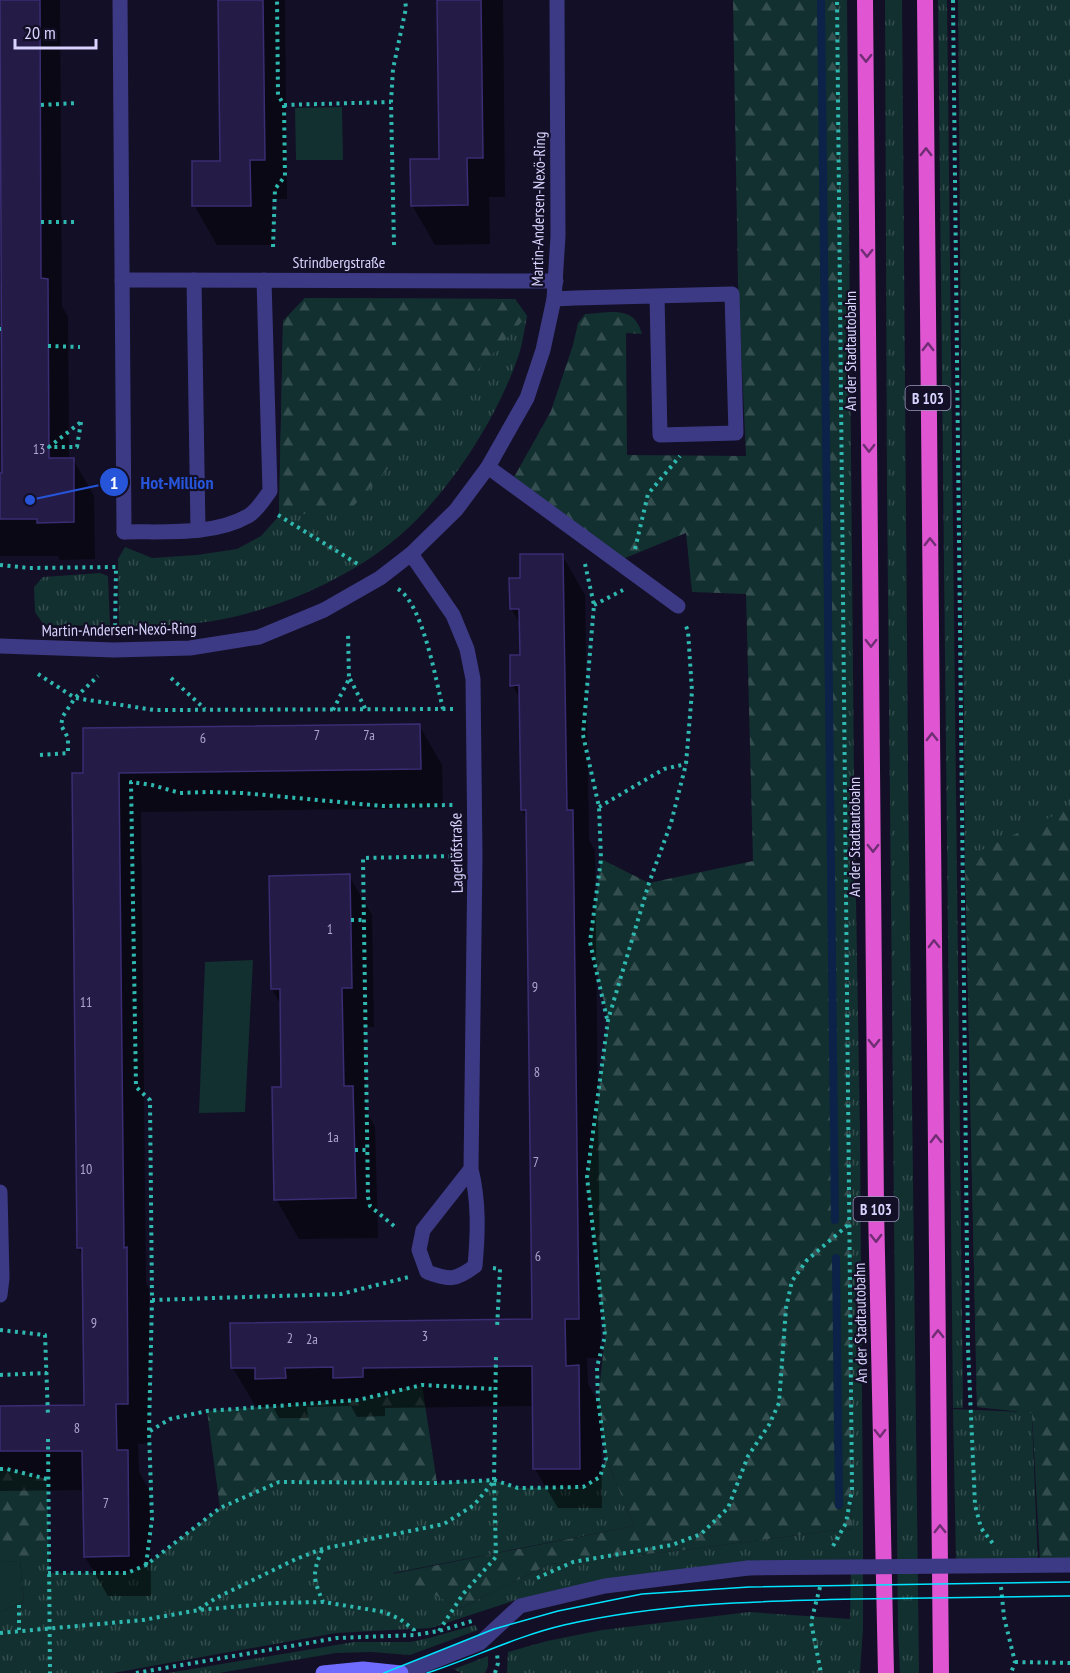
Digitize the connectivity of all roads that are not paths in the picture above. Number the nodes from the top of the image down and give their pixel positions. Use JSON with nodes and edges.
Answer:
{"nodes":[{"id":1,"x":120,"y":0,"type":"edge"},
{"id":2,"x":557,"y":0,"type":"edge"},
{"id":3,"x":865,"y":0,"type":"edge"},
{"id":4,"x":925,"y":0,"type":"edge"},
{"id":5,"x":122,"y":280,"type":"junction"},
{"id":6,"x":195,"y":280,"type":"junction"},
{"id":7,"x":264,"y":280,"type":"junction"},
{"id":8,"x":556,"y":281,"type":"junction"},
{"id":9,"x":657,"y":296,"type":"junction"},
{"id":10,"x":554,"y":299,"type":"junction"},
{"id":11,"x":488,"y":467,"type":"junction"},
{"id":12,"x":198,"y":530,"type":"junction"},
{"id":13,"x":411,"y":554,"type":"junction"},
{"id":14,"x":678,"y":606,"type":"road end"},
{"id":15,"x":0,"y":646,"type":"edge"},
{"id":16,"x":471,"y":1169,"type":"junction"},
{"id":17,"x":0,"y":1192,"type":"edge"},
{"id":18,"x":0,"y":1295,"type":"edge"},
{"id":19,"x":1070,"y":1565,"type":"edge"},
{"id":20,"x":323,"y":1673,"type":"edge"},
{"id":21,"x":403,"y":1673,"type":"edge"},
{"id":22,"x":886,"y":1673,"type":"edge"},
{"id":23,"x":941,"y":1673,"type":"edge"}],
"edges":[{"from":1,"to":5,"type":"street"},
{"from":2,"to":8,"type":"street","name":"Martin-Andersen-Nexö-Ring"},
{"from":3,"to":22,"type":"highway","name":"An der Stadtautobahn","number":"B 103","one_way":true},
{"from":23,"to":4,"type":"highway","number":"B 103","one_way":true},
{"from":5,"to":6,"type":"street","name":"Strindbergstraße"},
{"from":5,"to":12,"type":"street"},
{"from":6,"to":7,"type":"street","name":"Strindbergstraße"},
{"from":6,"to":12,"type":"street"},
{"from":7,"to":8,"type":"street","name":"Strindbergstraße"},
{"from":7,"to":12,"type":"street"},
{"from":8,"to":10,"type":"street","name":"Martin-Andersen-Nexö-Ring"},
{"from":9,"to":9,"type":"street"},
{"from":9,"to":10,"type":"street"},
{"from":10,"to":11,"type":"street","name":"Martin-Andersen-Nexö-Ring"},
{"from":11,"to":13,"type":"street","name":"Martin-Andersen-Nexö-Ring"},
{"from":11,"to":14,"type":"street"},
{"from":13,"to":15,"type":"street","name":"Martin-Andersen-Nexö-Ring"},
{"from":13,"to":16,"type":"street","name":"Lagerlöfstraße"},
{"from":16,"to":16,"type":"street","name":"Lagerlöfstraße"},
{"from":17,"to":18,"type":"street"},
{"from":19,"to":21,"type":"street","bridge":true},
{"from":20,"to":21,"type":"main road"}]}
